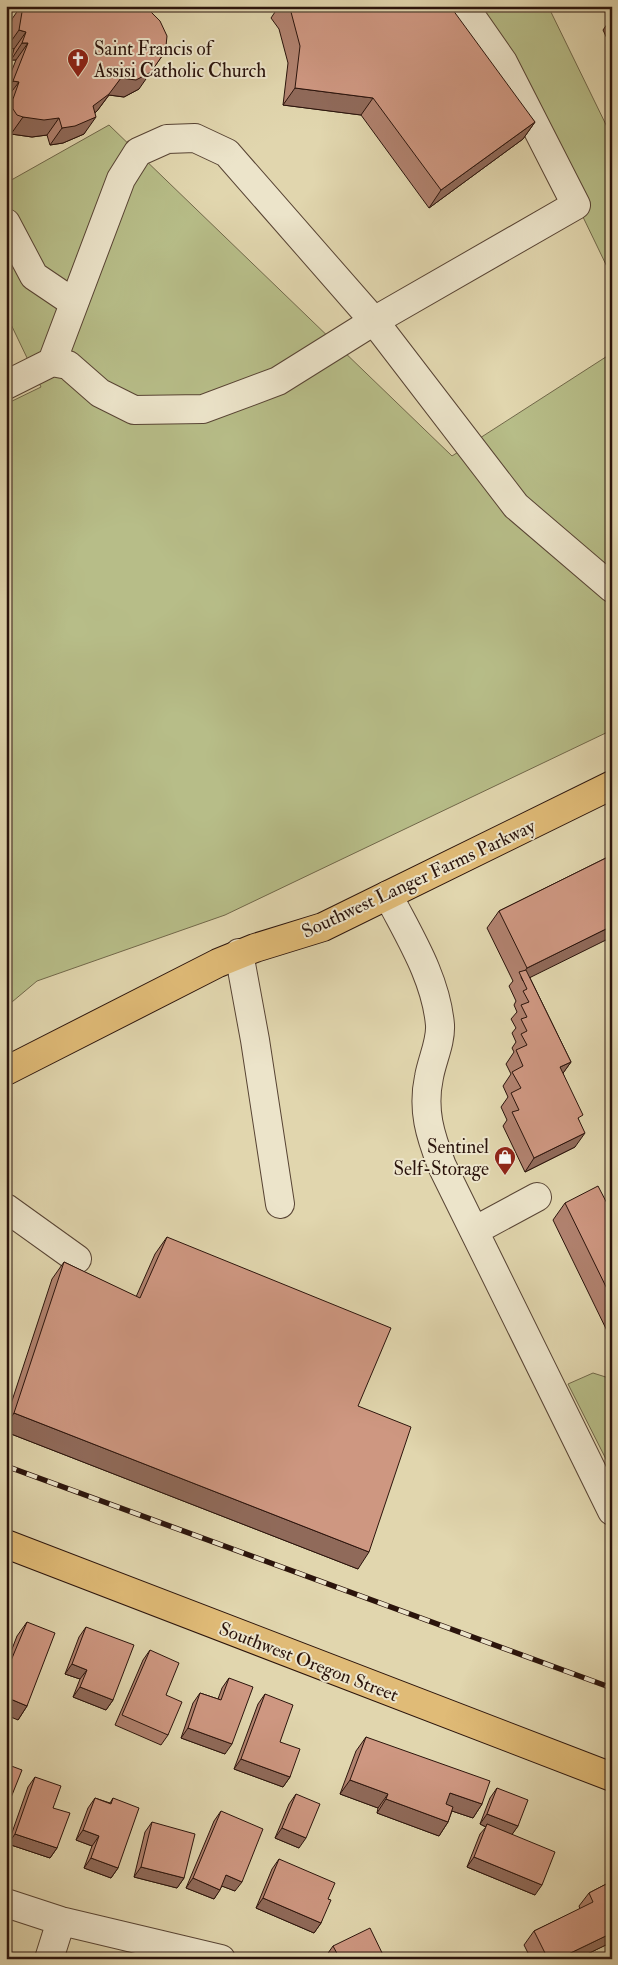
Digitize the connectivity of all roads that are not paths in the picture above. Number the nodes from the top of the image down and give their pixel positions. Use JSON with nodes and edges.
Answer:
{"nodes":[{"id":1,"x":464,"y":6,"type":"edge"},
{"id":2,"x":6,"y":223,"type":"edge"},
{"id":3,"x":74,"y":303,"type":"junction"},
{"id":4,"x":374,"y":321,"type":"junction"},
{"id":5,"x":52,"y":362,"type":"junction"},
{"id":6,"x":6,"y":385,"type":"edge"},
{"id":7,"x":612,"y":588,"type":"edge"},
{"id":8,"x":612,"y":785,"type":"edge"},
{"id":9,"x":388,"y":895,"type":"junction"},
{"id":10,"x":239,"y":953,"type":"junction"},
{"id":11,"x":6,"y":1071,"type":"edge"},
{"id":12,"x":538,"y":1197,"type":"dead end"},
{"id":13,"x":280,"y":1204,"type":"dead end"},
{"id":14,"x":6,"y":1208,"type":"edge"},
{"id":15,"x":474,"y":1231,"type":"junction"},
{"id":16,"x":77,"y":1259,"type":"dead end"},
{"id":17,"x":612,"y":1511,"type":"edge"},
{"id":18,"x":6,"y":1544,"type":"edge"},
{"id":19,"x":612,"y":1777,"type":"edge"},
{"id":20,"x":6,"y":1903,"type":"edge"},
{"id":21,"x":61,"y":1921,"type":"junction"},
{"id":22,"x":49,"y":1959,"type":"edge"},
{"id":23,"x":221,"y":1959,"type":"edge"}],
"edges":[{"from":1,"to":4,"type":"street"},
{"from":2,"to":3,"type":"street"},
{"from":3,"to":4,"type":"street"},
{"from":3,"to":5,"type":"street"},
{"from":4,"to":5,"type":"street"},
{"from":4,"to":7,"type":"street"},
{"from":5,"to":6,"type":"street"},
{"from":8,"to":9,"type":"main road","name":"Southwest Langer Farms Parkway"},
{"from":9,"to":10,"type":"main road","name":"Southwest Langer Farms Parkway"},
{"from":9,"to":15,"type":"street"},
{"from":10,"to":11,"type":"main road","name":"Southwest Langer Farms Parkway"},
{"from":10,"to":13,"type":"street"},
{"from":12,"to":15,"type":"street"},
{"from":14,"to":16,"type":"street"},
{"from":15,"to":17,"type":"street"},
{"from":18,"to":19,"type":"main road","name":"Southwest Oregon Street"},
{"from":20,"to":21,"type":"street"},
{"from":21,"to":22,"type":"street"},
{"from":21,"to":23,"type":"street"}]}
